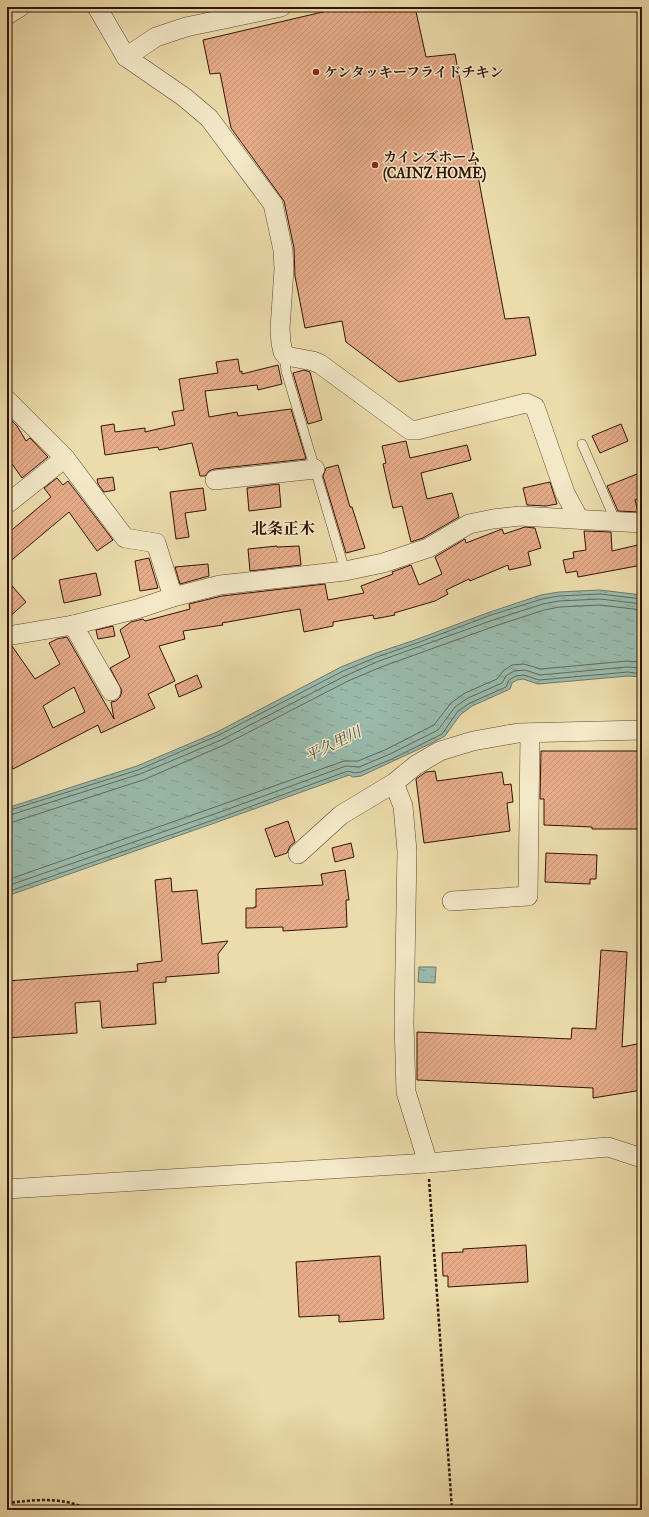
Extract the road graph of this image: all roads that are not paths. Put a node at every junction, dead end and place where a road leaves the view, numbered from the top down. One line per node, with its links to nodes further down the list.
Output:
1 (20, 7): 4 (street)
2 (97, 7): 5 (street)
3 (281, 7): 5 (street)
4 (7, 15)
5 (126, 57): 6 (street)
6 (286, 356): 10 (lane); 13 (street)
7 (7, 400): 9 (street)
8 (582, 444): 14 (lane)
9 (64, 458): 12 (street); 17 (street)
10 (315, 469): 11 (street); 16 (lane)
11 (215, 480)
12 (7, 504)
13 (580, 519): 14 (street); 16 (street)
14 (616, 522): 15 (street)
15 (642, 523)
16 (345, 571): 17 (street)
17 (173, 597): 18 (street)
18 (74, 625): 19 (street); 20 (street)
19 (7, 636)
20 (111, 691)
21 (642, 730): 22 (street)
22 (530, 733): 23 (street); 25 (street)
23 (394, 783): 24 (street); 27 (street)
24 (298, 854)
25 (452, 901)
26 (642, 1158): 27 (street)
27 (428, 1163): 28 (street)
28 (7, 1189)

